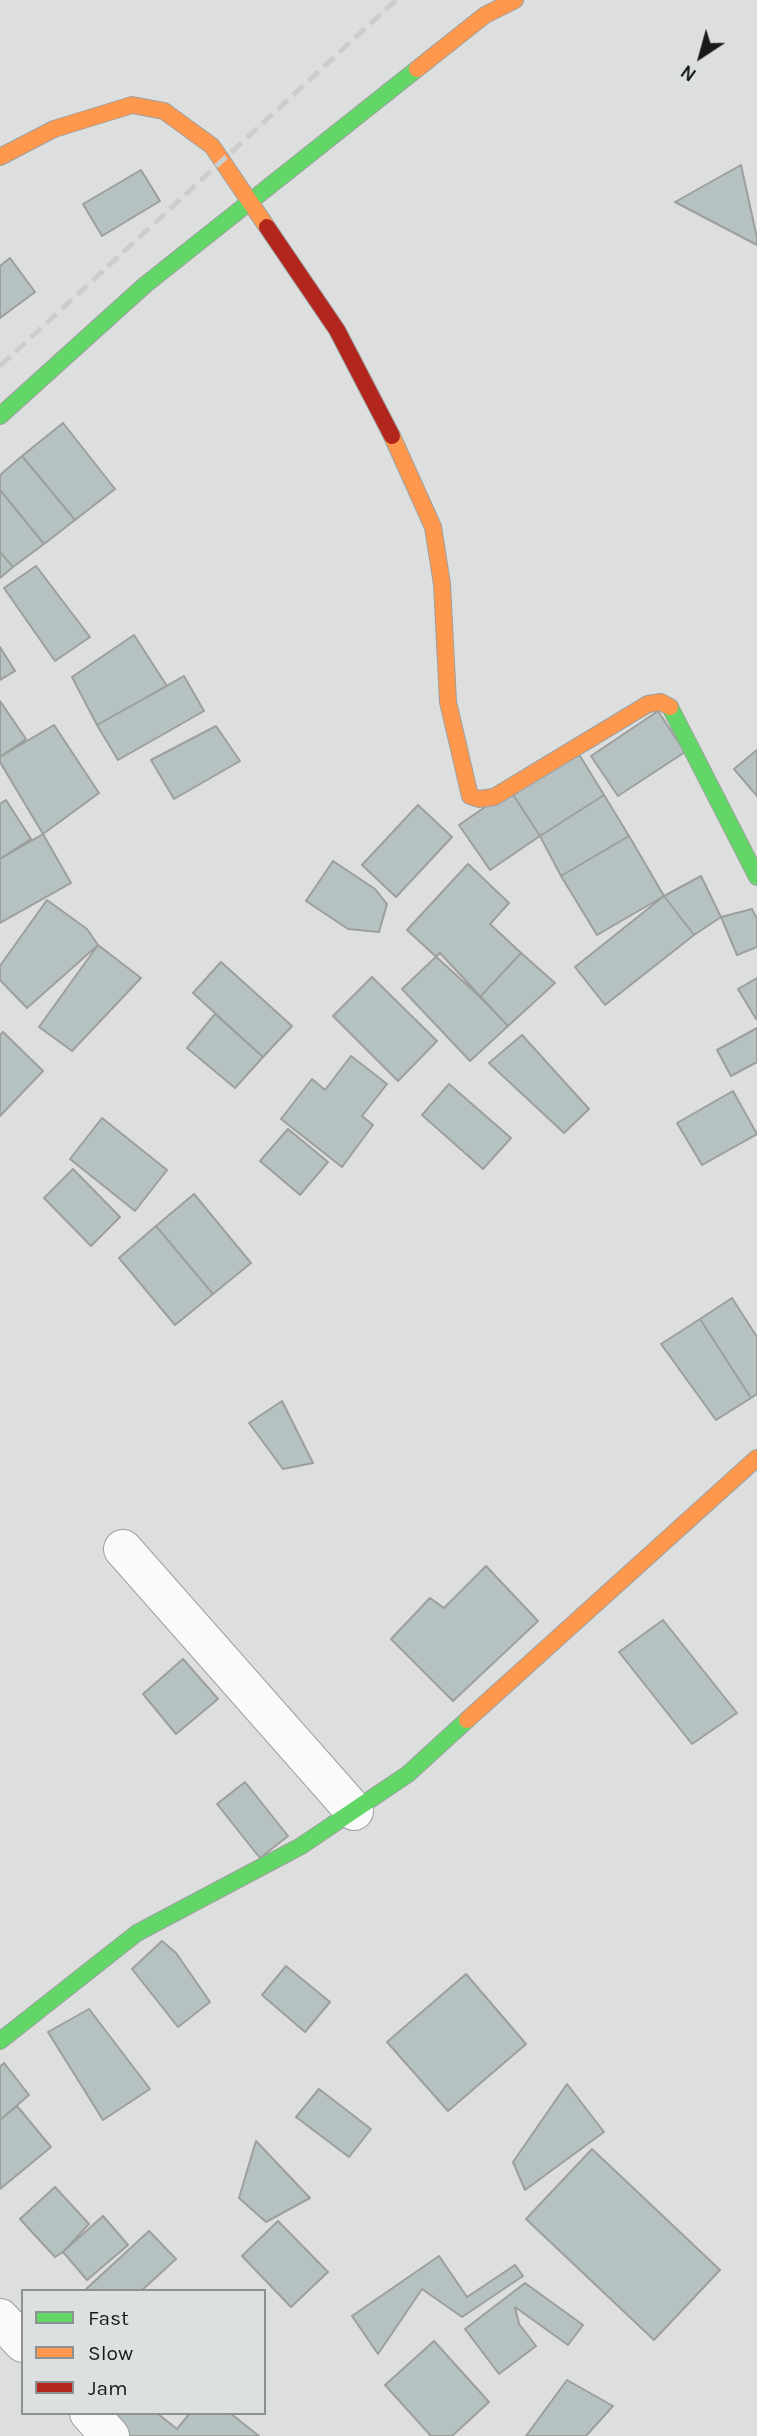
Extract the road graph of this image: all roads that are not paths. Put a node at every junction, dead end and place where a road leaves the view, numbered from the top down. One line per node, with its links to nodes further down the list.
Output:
1 (515, 0): 3 (street)
2 (0, 157): 3 (street)
3 (249, 202): 4 (street); 5 (street)
4 (0, 416)
5 (757, 877)
6 (756, 1460): 8 (street)
7 (123, 1549): 8 (street)
8 (354, 1811): 9 (street)
9 (0, 2041)
10 (0, 2318): 11 (street)
11 (21, 2341)
12 (91, 2415): 13 (street)
13 (110, 2436)

